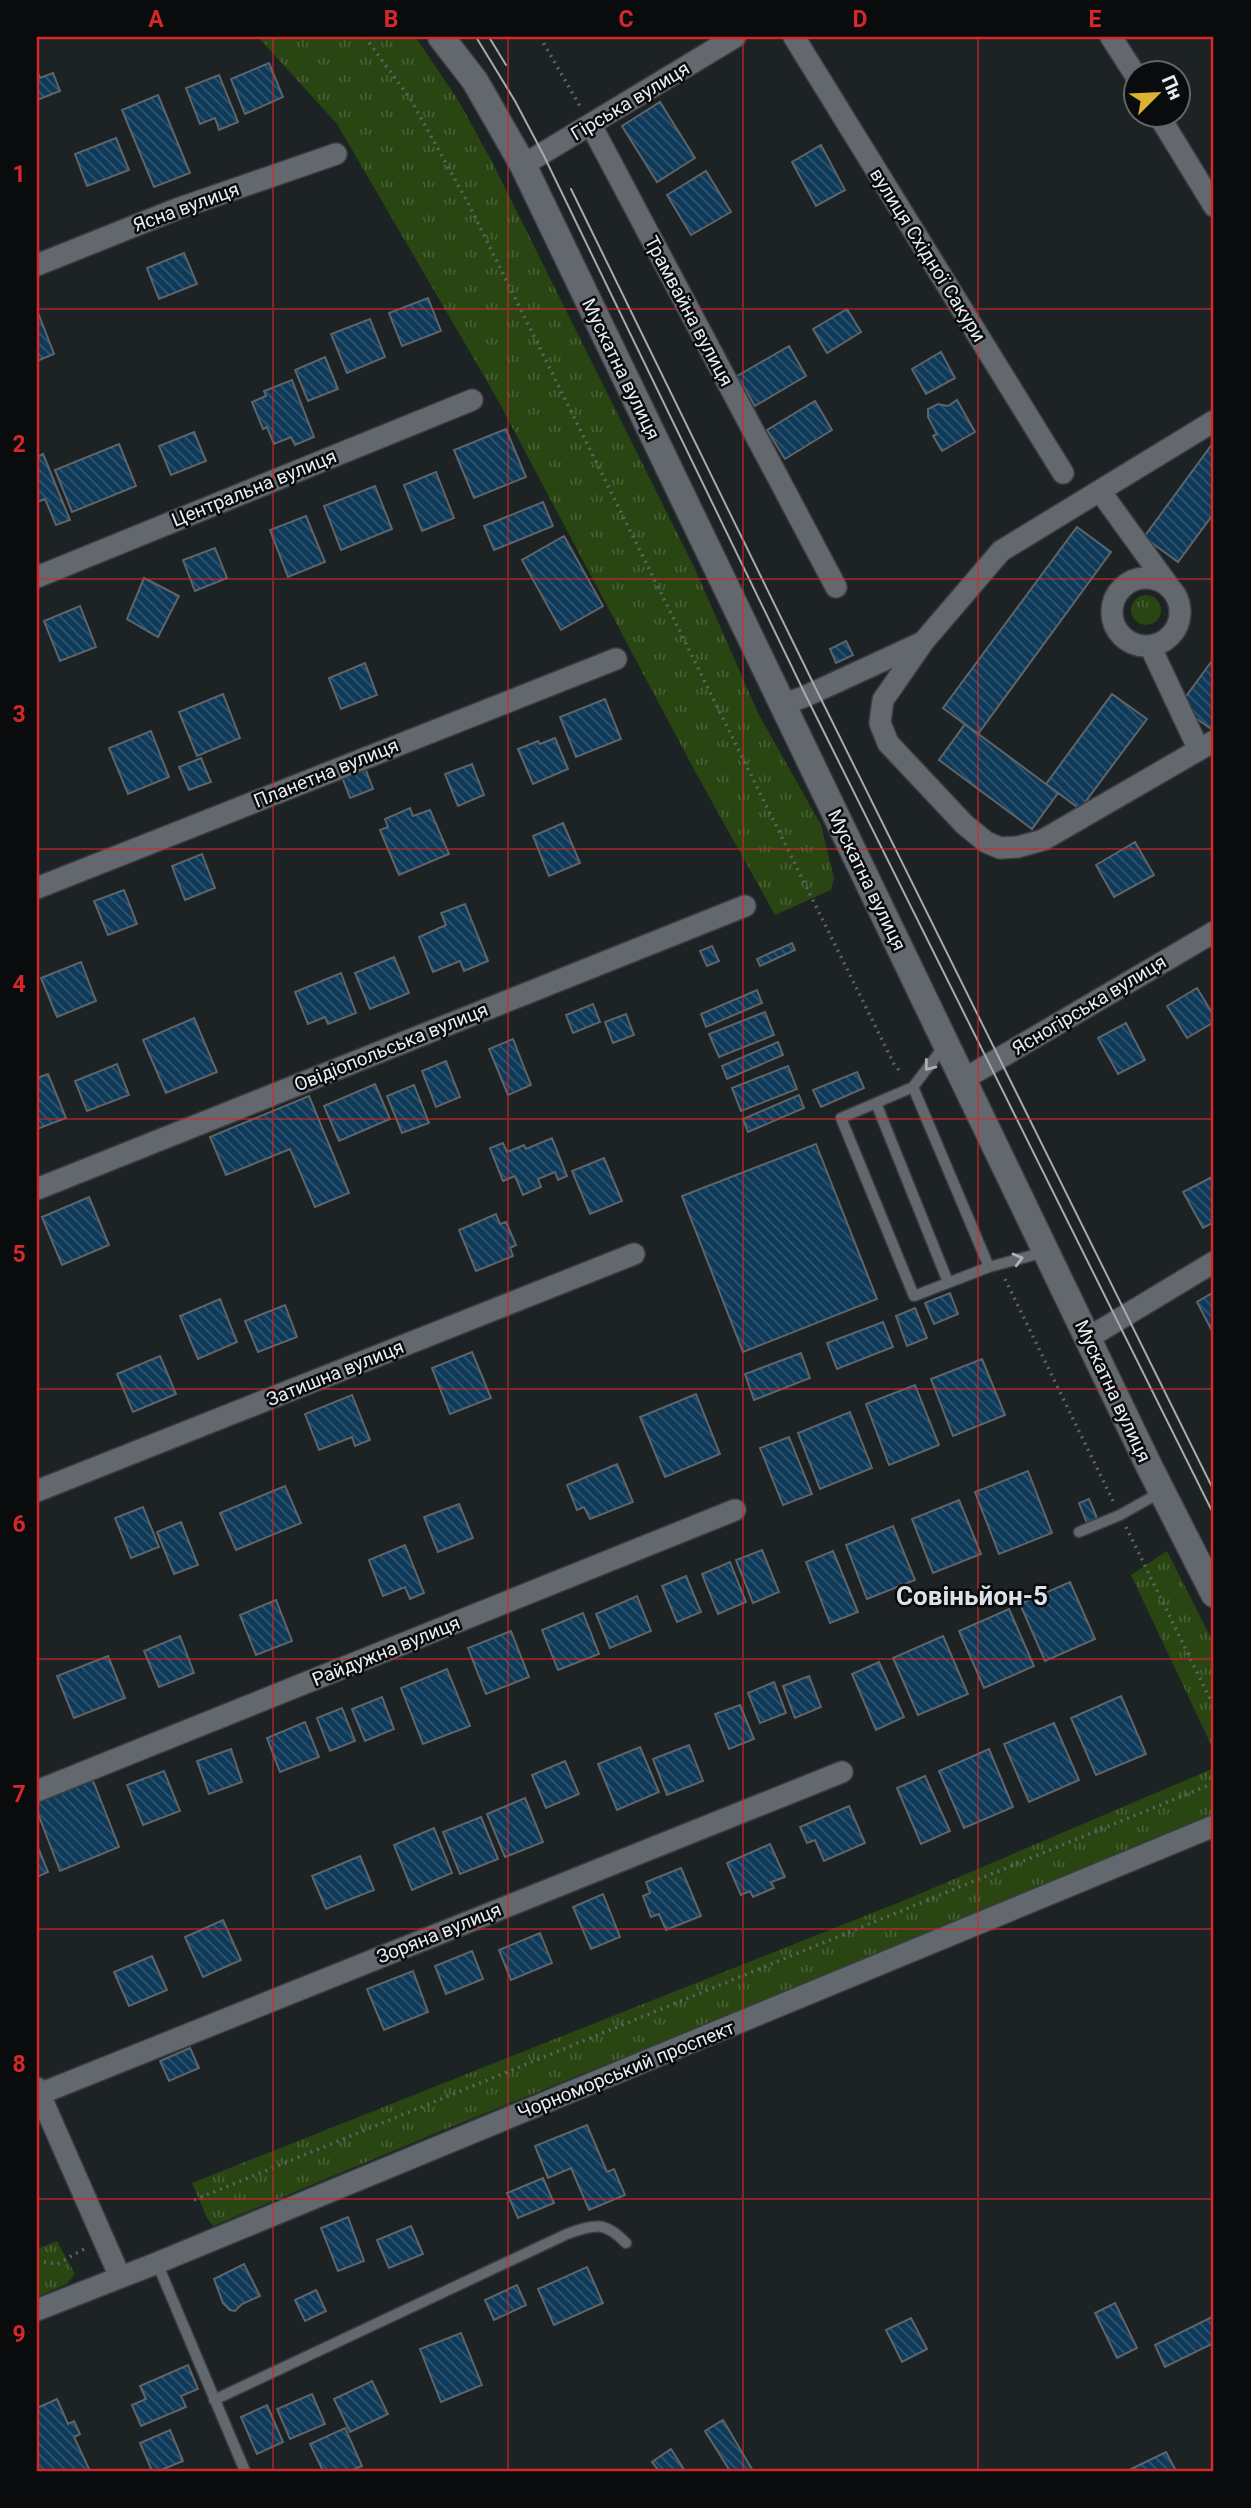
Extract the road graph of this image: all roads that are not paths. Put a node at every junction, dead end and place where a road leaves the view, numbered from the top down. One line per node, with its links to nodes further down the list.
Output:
1 (442, 37): 9 (street, Мускатна вулиця)
2 (736, 37): 6 (street, Гірська вулиця)
3 (794, 37): 14 (street, вулиця Східної Сакури)
4 (1111, 37): 5 (street)
5 (1126, 60)
6 (591, 125): 9 (street, Гірська вулиця); 17 (street, Трамвайна вулиця)
7 (1168, 130): 10 (street)
8 (336, 154): 11 (street, Ясна вулиця)
9 (523, 165): 22 (street, Мускатна вулиця)
10 (1214, 206)
11 (37, 265)
12 (472, 400): 16 (street, Центральна вулиця)
13 (1214, 421): 15 (street)
14 (1063, 473)
15 (1100, 491): 18 (street); 19 (street)
16 (37, 576)
17 (836, 586)
18 (1169, 587): 20 (street); 20 (street)
19 (924, 641): 22 (street); 23 (street)
20 (1150, 646): 23 (street)
21 (616, 659): 24 (street, Планетна вулиця)
22 (782, 705): 27 (street, Мускатна вулиця)
23 (1207, 746)
24 (37, 888)
25 (745, 906): 31 (street, Овідіопольська вулиця)
26 (1214, 932): 28 (street, Ясногірська вулиця)
27 (945, 1045): 28 (street, Мускатна вулиця); 29 (lane, one-way to 29)
28 (964, 1079): 32 (street, Мускатна вулиця)
29 (913, 1087): 30 (lane); 35 (lane)
30 (876, 1103): 36 (lane); 36 (lane)
31 (37, 1189)
32 (1047, 1251): 35 (lane, one-way to 32); 37 (street, Мускатна вулиця)
33 (634, 1254): 38 (street, Затишна вулиця)
34 (1214, 1262): 37 (street)
35 (993, 1266): 36 (lane)
36 (948, 1282)
37 (1088, 1338): 39 (street, Мускатна вулиця)
38 (37, 1491)
39 (1161, 1492): 41 (lane); 42 (street, Мускатна вулиця)
40 (735, 1510): 44 (street, Райдужна вулиця)
41 (1079, 1532)
42 (1213, 1590)
43 (842, 1772): 46 (street, Зоряна вулиця)
44 (37, 1791)
45 (1214, 1826): 48 (street, Чорноморський проспект)
46 (38, 2092): 49 (street)
47 (626, 2244): 51 (lane)
48 (157, 2263): 49 (street, Чорноморський проспект); 51 (lane)
49 (120, 2277): 50 (street, Чорноморський проспект)
50 (37, 2310)
51 (214, 2400): 52 (lane)
52 (245, 2471)

